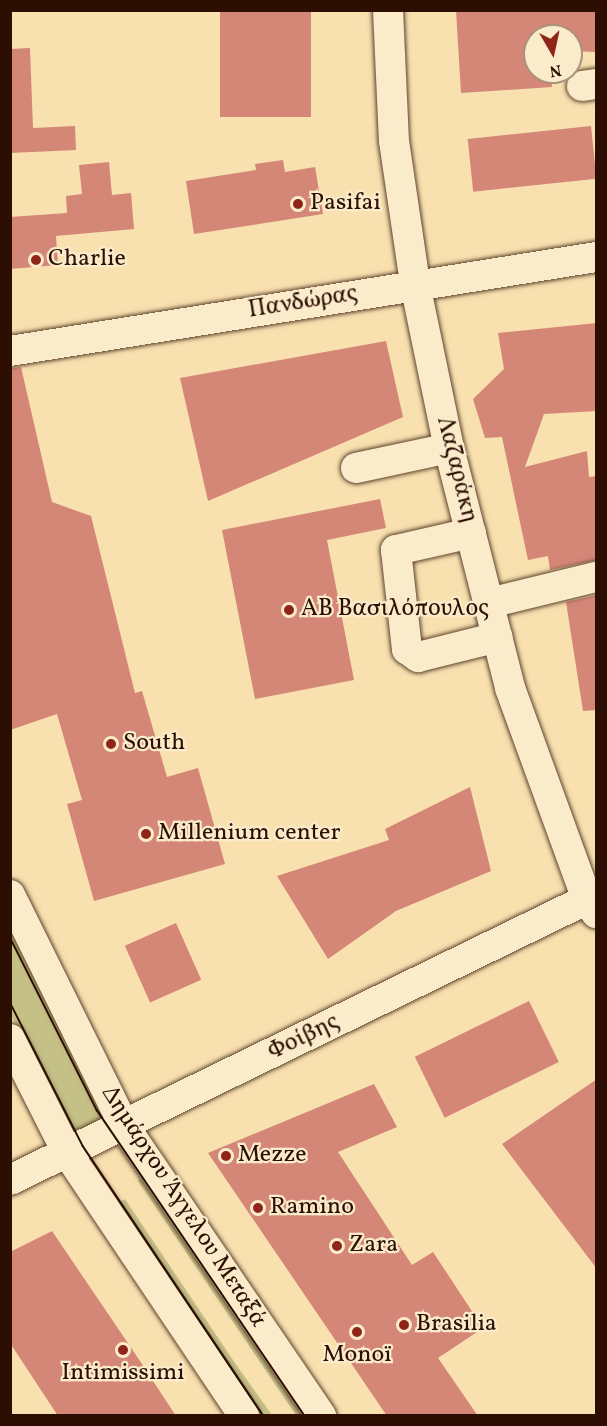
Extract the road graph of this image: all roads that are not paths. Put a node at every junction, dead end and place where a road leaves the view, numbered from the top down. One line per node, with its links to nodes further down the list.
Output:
1 (388, 10): 3 (street, Λαζαράκη)
2 (597, 257): 3 (street, Πανδώρας)
3 (415, 284): 4 (street, Πανδώρας); 5 (street, Λαζαράκη)
4 (10, 351)
5 (449, 448): 6 (street); 7 (street, Λαζαράκη)
6 (356, 468)
7 (471, 533): 9 (street, Λαζαράκη); 10 (street)
8 (597, 577): 9 (street)
9 (489, 603): 10 (street, Λαζαράκη)
10 (498, 638): 12 (street, Λαζαράκη)
11 (10, 895): 14 (street, Δημάρχου Άγγελου Μεταξά)
12 (593, 903): 14 (street, Φοίβης)
13 (10, 1040): 15 (street)
14 (124, 1126): 15 (street, Φοίβης); 18 (street, Δημάρχου Άγγελου Μεταξά)
15 (68, 1154): 16 (street, Φοίβης); 17 (street)
16 (10, 1180)
17 (244, 1416)
18 (321, 1416)

